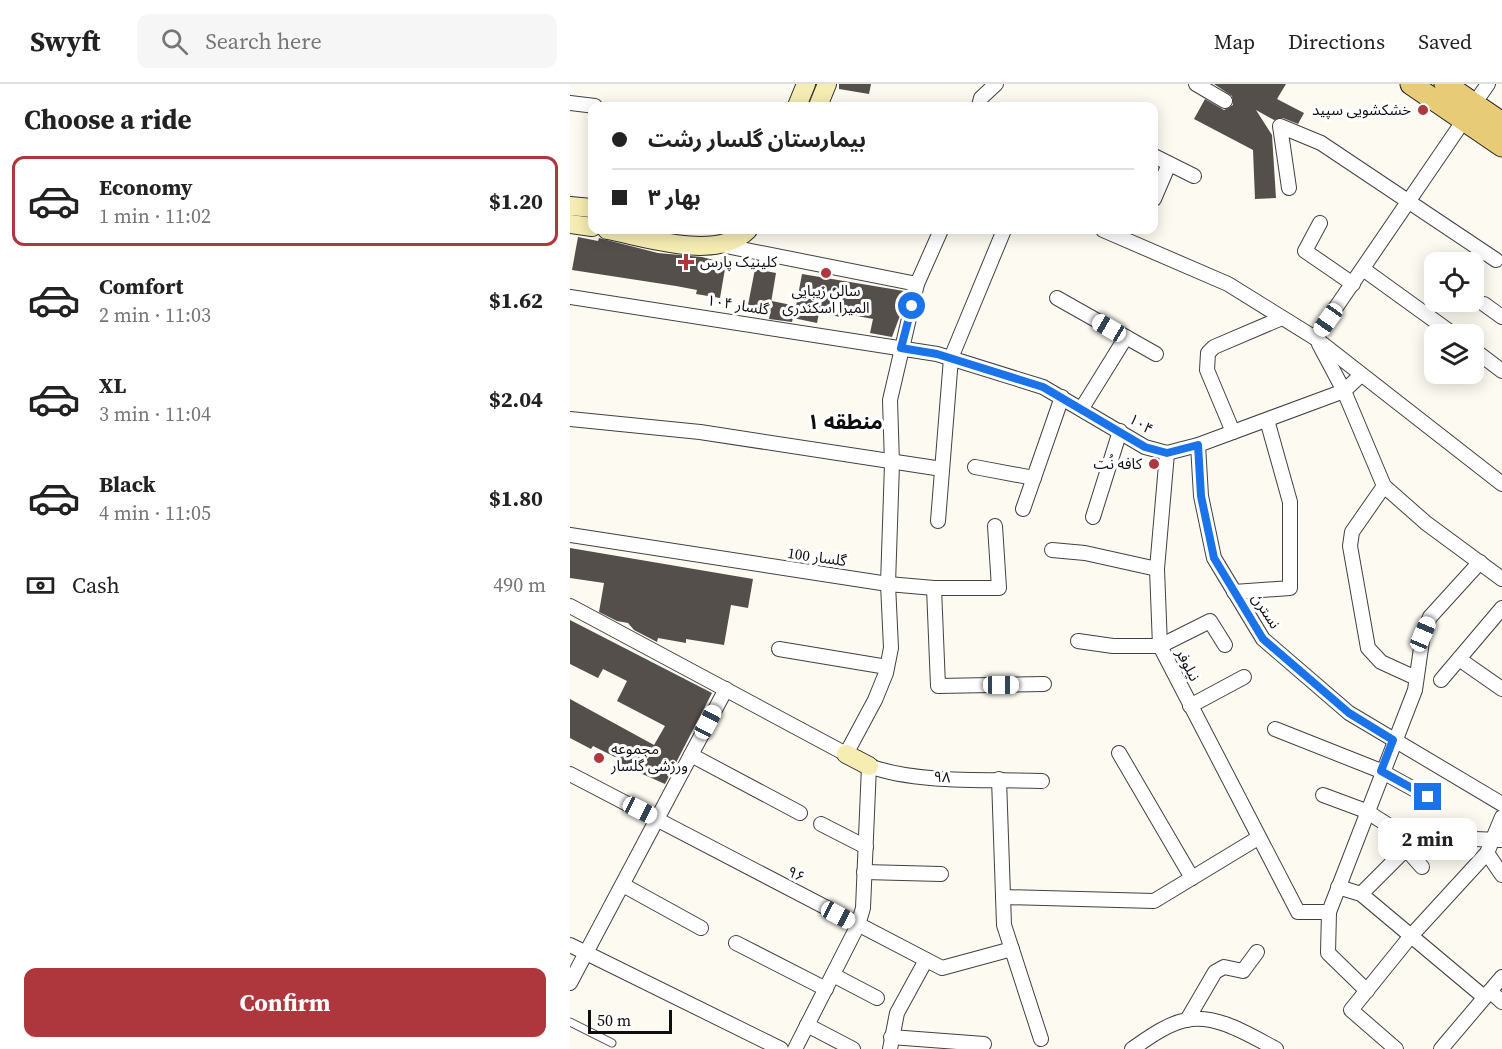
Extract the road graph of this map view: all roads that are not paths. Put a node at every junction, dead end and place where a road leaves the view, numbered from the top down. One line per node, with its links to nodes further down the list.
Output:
1 (806, 84): 9 (main road)
2 (827, 84): 10 (main road)
3 (996, 84): 11 (street)
4 (1196, 84): 8 (street)
5 (1411, 84): 14 (main road)
6 (1444, 84): 14 (main road)
7 (1488, 84): 14 (street)
8 (1226, 101)
9 (799, 102)
10 (820, 102)
11 (980, 102)
12 (570, 103): 13 (street)
13 (588, 105)
14 (1469, 112): 15 (main road); 16 (main road); 22 (street)
15 (1502, 123)
16 (1502, 146)
17 (1158, 158): 18 (street)
18 (1169, 164): 19 (street); 21 (street)
19 (1194, 176)
20 (1288, 188): 22 (street)
21 (1158, 190)
22 (1409, 202): 34 (street); 35 (street)
23 (570, 206): 24 (main road)
24 (588, 208)
25 (1320, 223): 37 (street)
26 (570, 224): 27 (main road)
27 (588, 226)
28 (629, 234): 33 (main road)
29 (742, 234): 33 (main road)
30 (939, 234): 36 (street)
31 (1002, 234): 47 (street)
32 (1138, 235): 40 (street)
33 (721, 245): 36 (street)
34 (1496, 260)
35 (1363, 269): 37 (street); 41 (street)
36 (917, 284): 44 (street)
37 (1353, 284): 43 (street)
38 (570, 297): 44 (street, گلسار ۱۰۴)
39 (1057, 298): 42 (street)
40 (1282, 318): 43 (street); 56 (street)
41 (1439, 324)
42 (1126, 338): 45 (street); 52 (street)
43 (1316, 338): 49 (street); 50 (street)
44 (901, 348): 47 (street, ۱۰۴); 59 (street)
45 (1155, 354)
46 (1484, 357): 48 (street)
47 (951, 358): 51 (street, ۱۰۴); 61 (street)
48 (1502, 370)
49 (1361, 375): 50 (street); 63 (street)
50 (1344, 391): 54 (street); 64 (street)
51 (1062, 398): 52 (street, ۱۰۴); 62 (street)
52 (1082, 408): 55 (street, ۱۰۴)
53 (570, 419): 59 (street)
54 (1268, 420): 56 (street); 76 (street)
55 (1120, 431): 58 (street, ۱۰۴); 66 (street)
56 (1233, 432): 57 (street)
57 (1198, 445): 58 (street); 76 (street, نسترن)
58 (1167, 453): 72 (street, نیلوفر)
59 (892, 464): 61 (street); 74 (street)
60 (975, 467): 62 (street)
61 (942, 469): 67 (street)
62 (1034, 478): 65 (street)
63 (1502, 484)
64 (1384, 486): 71 (street); 86 (street)
65 (1023, 509)
66 (1093, 517)
67 (938, 521)
68 (995, 526): 75 (street, گلسار 100)
69 (570, 536): 74 (street, گلسار 100)
70 (1052, 550): 72 (street)
71 (1480, 562): 73 (street); 86 (street)
72 (1157, 569): 81 (street, نیلوفر)
73 (1502, 579)
74 (888, 584): 75 (street, گلسار 100); 84 (street)
75 (934, 588): 88 (street)
76 (1234, 592): 93 (street, نسترن)
77 (570, 606): 89 (street)
78 (1502, 608): 83 (street)
79 (1078, 641): 81 (street)
80 (1225, 645): 81 (street)
81 (1160, 646): 91 (street, نیلوفر)
82 (779, 649): 84 (street)
83 (1459, 658): 87 (street); 90 (street)
84 (887, 667): 95 (street)
85 (1244, 678): 91 (street)
86 (1416, 678): 93 (street)
87 (1441, 680)
88 (1044, 684)
89 (726, 689): 95 (street); 96 (street)
90 (1502, 689)
91 (1190, 706): 110 (street, نیلوفر)
92 (1275, 729): 98 (street)
93 (1393, 740): 98 (street); 104 (street, نسترن)
94 (1119, 753): 120 (street)
95 (846, 754): 97 (main road, ۹۸)
96 (691, 755): 106 (street); 108 (street)
97 (869, 766): 100 (street, ۹۸); 114 (street)
98 (1381, 771): 103 (street); 105 (street)
99 (570, 774): 108 (street, ۹۶)
100 (999, 779): 101 (street, ۹۸); 124 (street)
101 (1042, 781)
102 (1323, 795): 105 (street)
103 (1428, 797)
104 (1502, 804)
105 (1366, 811): 111 (street); 122 (street)
106 (800, 813)
107 (1502, 817): 113 (street)
108 (657, 819): 121 (street); 126 (street, ۹۶)
109 (821, 824): 114 (street)
110 (1258, 838): 120 (street); 125 (street, نیلوفر)
111 (1408, 838)
112 (1449, 838): 113 (street)
113 (1497, 840): 115 (street)
114 (866, 847): 117 (street)
115 (1487, 853): 119 (street); 128 (street)
116 (1422, 867): 123 (street)
117 (864, 872): 118 (street); 126 (street)
118 (941, 874)
119 (1502, 875)
120 (1192, 878): 124 (street)
121 (623, 885): 127 (street); 133 (street)
122 (1338, 887): 123 (street); 125 (street)
123 (1361, 894): 128 (street)
124 (1003, 897): 131 (street)
125 (1329, 912): 139 (street)
126 (858, 925): 134 (street, ۹۶); 135 (street)
127 (701, 927)
128 (1410, 937): 139 (street); 140 (street)
129 (736, 943): 138 (street)
130 (570, 945): 133 (street)
131 (1012, 949): 134 (street, ۹۶); 146 (street)
132 (1257, 952): 143 (street)
133 (587, 953): 137 (street); 150 (street)
134 (926, 960): 148 (street)
135 (833, 975): 138 (street); 141 (street)
136 (1502, 977): 140 (street)
137 (570, 983)
138 (826, 989): 145 (street)
139 (1367, 991): 155 (street)
140 (1487, 994): 142 (street); 156 (street)
141 (877, 998)
142 (1502, 1002)
143 (1187, 1020): 153 (street); 154 (street)
144 (570, 1022): 147 (lane)
145 (807, 1025): 151 (street); 152 (street)
146 (1041, 1039)
147 (612, 1043)
148 (890, 1043): 149 (street)
149 (984, 1044)
150 (781, 1049)
151 (795, 1049)
152 (853, 1049)
153 (1132, 1049)
154 (1276, 1049)
155 (1396, 1049)
156 (1441, 1049)

